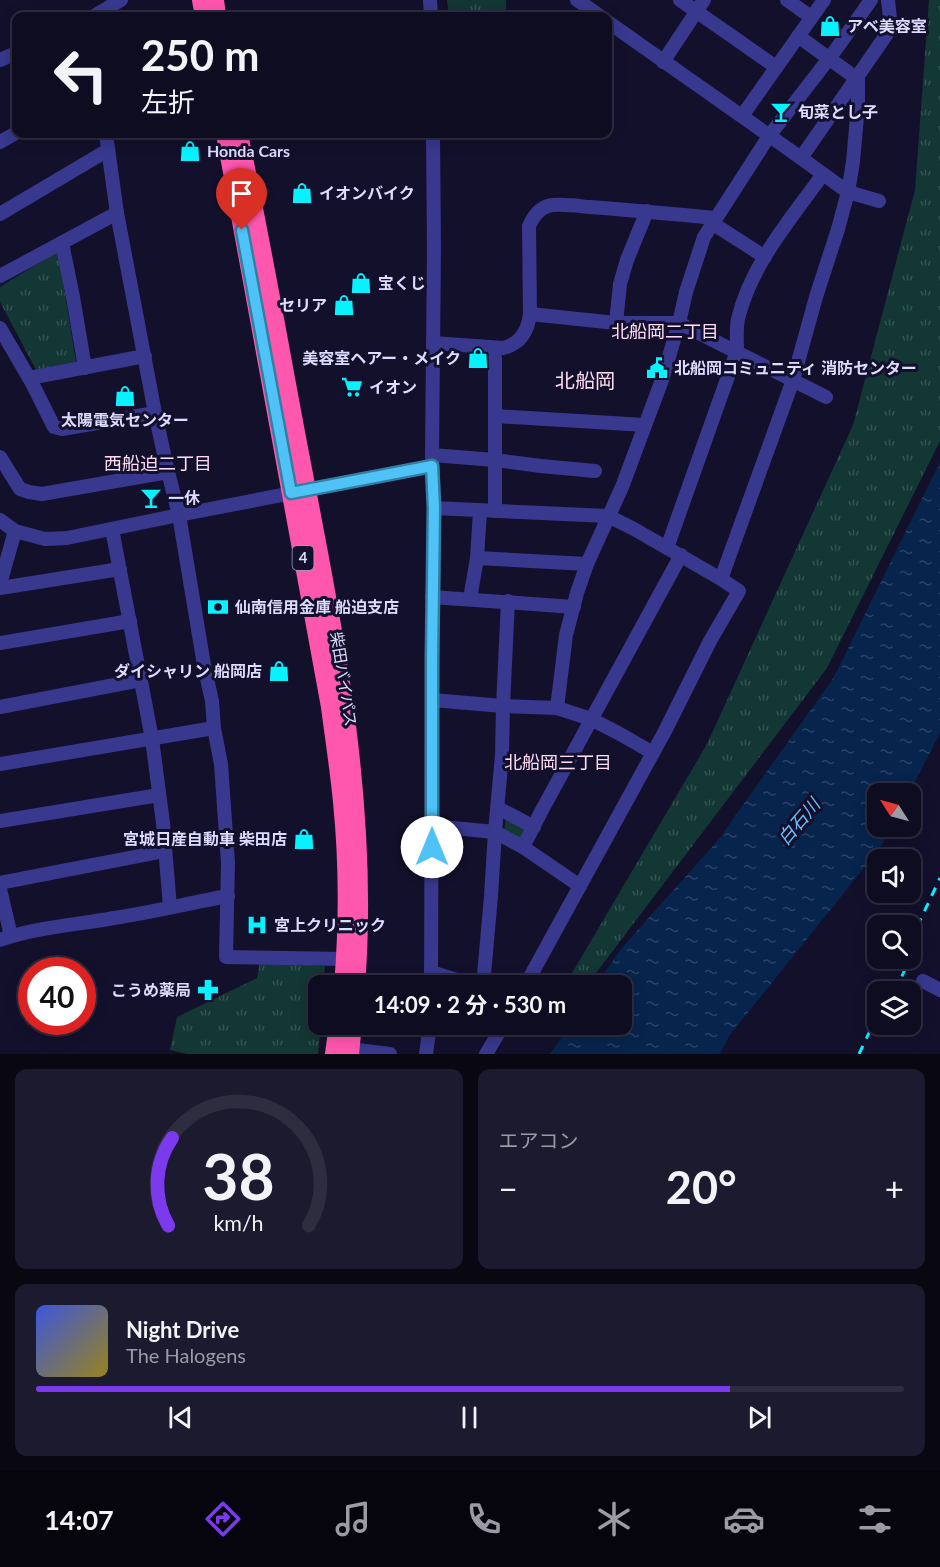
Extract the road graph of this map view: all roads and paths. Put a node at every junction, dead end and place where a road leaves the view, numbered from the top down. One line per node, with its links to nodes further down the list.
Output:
1 (121, 0): 9 (street)
2 (680, 0): 8 (street)
3 (787, 0): 11 (street)
4 (824, 0): 11 (street)
5 (871, 0): 14 (street)
6 (888, 0): 17 (street)
7 (583, 2): 10 (street)
8 (700, 6): 15 (street); 16 (street)
9 (101, 12)
10 (595, 12)
11 (811, 17): 13 (street)
12 (612, 25): 15 (street)
13 (798, 36): 14 (street); 16 (street)
14 (830, 58): 17 (street); 19 (street)
15 (663, 62): 18 (street)
16 (776, 67): 18 (street)
17 (857, 77): 25 (street); 27 (street)
18 (742, 116): 19 (street)
19 (770, 136): 25 (street); 32 (street)
20 (106, 138): 24 (street)
21 (226, 138): 57 (highway, 柴田バイパス / 4)
22 (240, 138): 57 (highway, 柴田バイパス / 4)
23 (433, 138): 41 (street)
24 (108, 150): 30 (street); 31 (street)
25 (801, 158): 26 (street)
26 (823, 174): 27 (street); 34 (street)
27 (848, 192): 28 (street); 47 (street)
28 (879, 201)
29 (647, 211): 32 (street); 36 (street); 38 (street)
30 (117, 213): 33 (street); 43 (street)
31 (0, 214)
32 (713, 220): 34 (street); 39 (street)
33 (62, 243): 35 (street); 45 (street)
34 (765, 257): 42 (street)
35 (0, 276)
36 (530, 314): 38 (street); 41 (street)
37 (0, 315): 46 (street)
38 (616, 323): 39 (street)
39 (679, 323): 42 (street); 51 (street)
40 (0, 328): 46 (street)
41 (433, 343): 53 (street)
42 (737, 351): 47 (street); 66 (street)
43 (145, 356): 45 (street); 49 (street)
44 (495, 358): 50 (street)
45 (85, 368): 46 (street)
46 (30, 374): 49 (street)
47 (793, 380): 48 (street); 71 (street)
48 (826, 397)
49 (155, 413): 56 (street)
50 (495, 416): 51 (street); 54 (street)
51 (645, 425): 62 (street)
52 (0, 457): 56 (street)
53 (432, 460): 54 (street); 57 (street); 58 (street)
54 (495, 460): 55 (street); 60 (street)
55 (594, 471)
56 (168, 472): 61 (street)
57 (299, 491): 61 (street); 103 (highway, 柴田バイパス / 4); 105 (highway, 柴田バイパス / 4)
58 (434, 508): 59 (street); 73 (street)
59 (480, 511): 60 (street); 68 (street)
60 (495, 511): 62 (street)
61 (179, 515): 64 (street); 85 (street)
62 (609, 516): 66 (street); 69 (street)
63 (0, 520): 65 (street)
64 (112, 529): 65 (street); 70 (street)
65 (15, 531): 72 (street)
66 (667, 548): 67 (street)
67 (681, 555): 71 (street); 84 (street)
68 (477, 558): 69 (street); 74 (street)
69 (587, 564): 76 (street)
70 (120, 569): 72 (street); 77 (street)
71 (721, 579): 87 (street)
72 (0, 586)
73 (432, 597): 74 (street); 80 (street)
74 (470, 599): 75 (street)
75 (508, 601): 76 (street); 81 (street)
76 (574, 607): 83 (street)
77 (130, 621): 78 (street); 79 (street)
78 (0, 643)
79 (141, 680): 82 (street); 86 (street)
80 (432, 700): 81 (street); 92 (street)
81 (503, 706): 83 (street); 90 (street)
82 (0, 707)
83 (557, 708): 84 (street)
84 (591, 719): 87 (street); 93 (street)
85 (214, 728): 86 (street); 100 (street)
86 (152, 739): 88 (street); 89 (street)
87 (653, 753): 98 (street)
88 (0, 764)
89 (159, 795): 91 (street); 96 (street)
90 (498, 808): 93 (street); 94 (street)
91 (0, 821)
92 (432, 826): 94 (street); 106 (street)
93 (534, 827): 95 (street)
94 (495, 832): 95 (street); 107 (street)
95 (523, 848): 98 (street)
96 (165, 851): 97 (street); 101 (street)
97 (0, 883)
98 (580, 886): 108 (street)
99 (0, 889): 102 (street)
100 (228, 896): 101 (street); 103 (street)
101 (170, 907): 102 (street)
102 (6, 938)
103 (345, 959): 104 (highway, 柴田バイパス / 4)
104 (344, 975)
105 (357, 975)
106 (431, 975)
107 (484, 975)
108 (531, 975)
109 (923, 981): 110 (street)
110 (940, 990)
111 (341, 1035): 115 (highway)
112 (350, 1035): 115 (highway)
113 (429, 1035): 117 (street)
114 (497, 1035): 118 (street)
115 (345, 1052): 116 (street)
116 (390, 1054)
117 (426, 1054)
118 (486, 1054)

